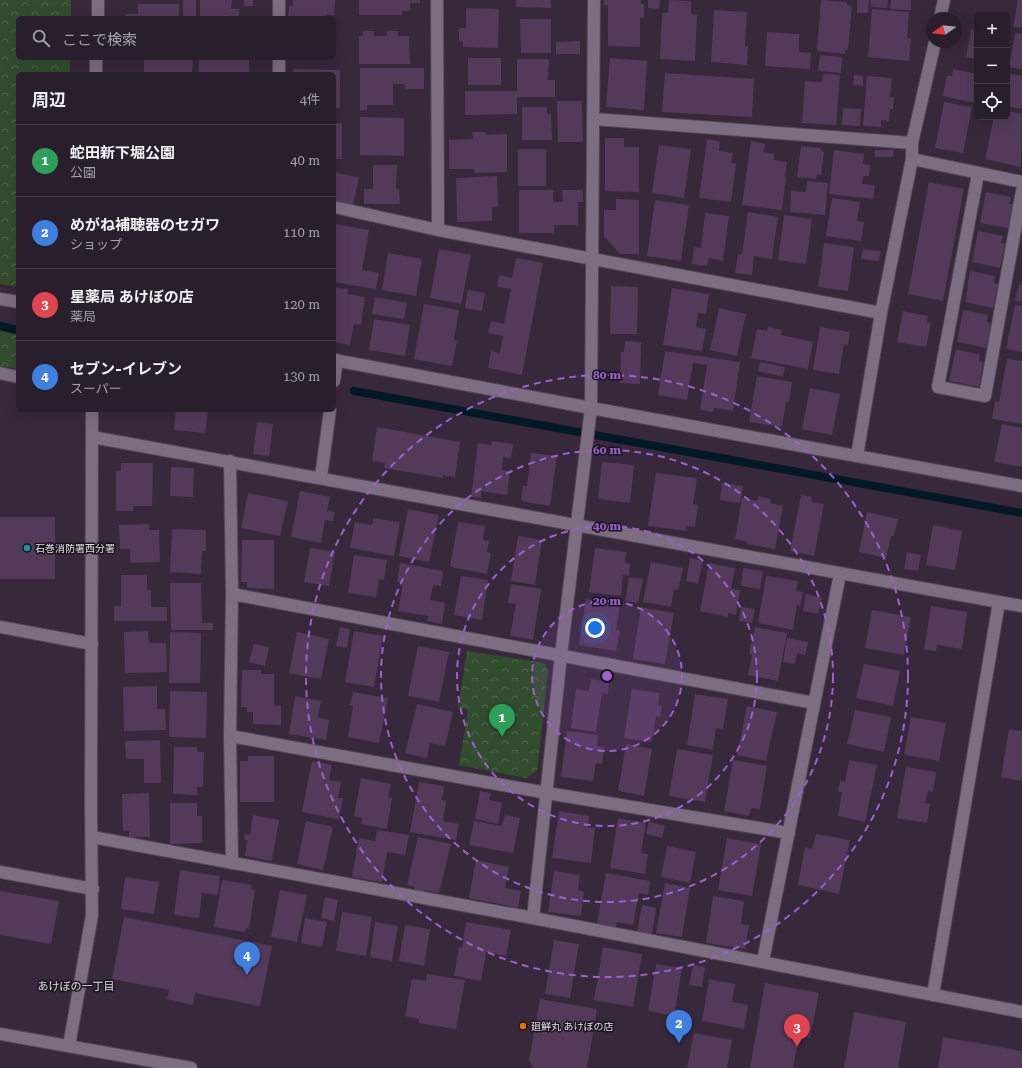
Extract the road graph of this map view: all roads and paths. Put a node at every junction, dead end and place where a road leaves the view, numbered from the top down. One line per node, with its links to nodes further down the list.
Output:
1 (98, 0): 7 (street)
2 (279, 0): 8 (street)
3 (437, 0): 21 (street)
4 (594, 0): 14 (street)
5 (944, 0): 6 (street)
6 (941, 12)
7 (98, 16)
8 (279, 16)
9 (934, 48): 15 (street)
10 (96, 60): 12 (street)
11 (279, 60): 13 (street)
12 (96, 72)
13 (279, 72)
14 (594, 119): 15 (street); 22 (street)
15 (912, 143): 16 (street)
16 (912, 159): 17 (street); 25 (street)
17 (978, 174): 18 (street); 19 (street)
18 (1022, 182)
19 (1022, 190)
20 (336, 207): 21 (street)
21 (438, 230): 22 (street)
22 (593, 259): 25 (street); 29 (street)
23 (0, 299): 24 (street)
24 (16, 302)
25 (881, 313): 33 (street)
26 (336, 360): 29 (street)
27 (0, 373): 28 (street)
28 (16, 377)
29 (591, 408): 33 (street); 37 (street)
30 (92, 412): 32 (street)
31 (330, 412): 35 (street)
32 (92, 436): 34 (street); 43 (street)
33 (857, 456): 36 (street)
34 (230, 461): 35 (street); 39 (street)
35 (321, 477): 37 (street)
36 (1022, 486)
37 (577, 526): 38 (street); 44 (street)
38 (840, 574): 40 (street); 45 (street)
39 (232, 594): 44 (street); 46 (street)
40 (999, 602): 41 (street); 55 (street)
41 (1022, 606)
42 (0, 627): 43 (street)
43 (92, 644): 49 (street)
44 (561, 655): 45 (street); 47 (street)
45 (814, 703): 48 (street)
46 (230, 736): 47 (street); 50 (street)
47 (546, 792): 48 (street); 53 (street)
48 (789, 833): 54 (street)
49 (92, 838): 50 (street); 52 (street)
50 (232, 863): 53 (street)
51 (0, 872): 52 (street)
52 (93, 889): 58 (street)
53 (533, 918): 54 (street)
54 (763, 961): 55 (street)
55 (932, 996): 56 (street)
56 (1022, 1012)
57 (0, 1034): 58 (street)
58 (69, 1046): 59 (street)
59 (191, 1068)

